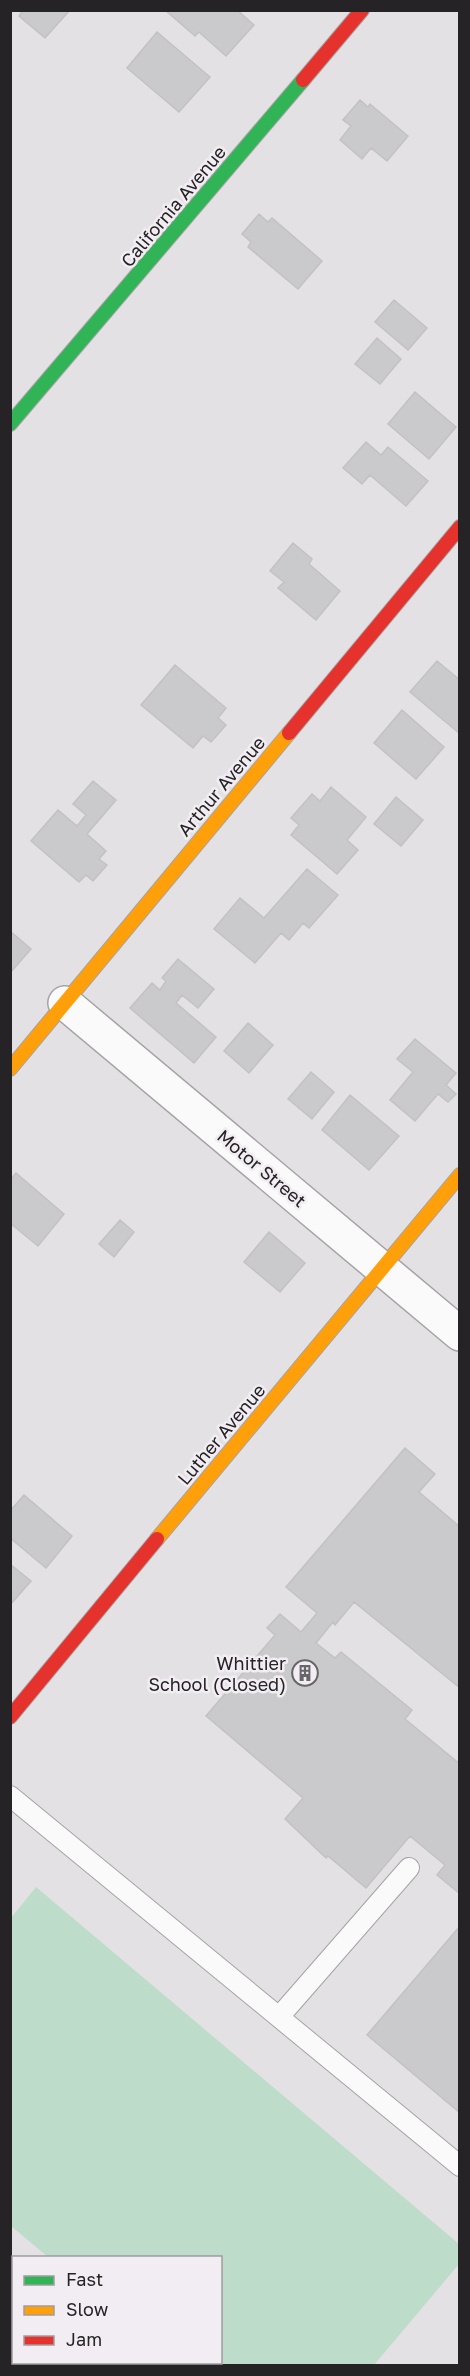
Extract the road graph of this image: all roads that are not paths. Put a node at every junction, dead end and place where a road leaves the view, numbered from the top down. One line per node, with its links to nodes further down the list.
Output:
1 (362, 10): 2 (street, California Avenue)
2 (10, 424)
3 (459, 527): 4 (street, Arthur Avenue)
4 (65, 1003): 5 (street, Arthur Avenue); 7 (street, Motor Street)
5 (10, 1069)
6 (459, 1174): 7 (street, Luther Avenue)
7 (382, 1268): 8 (street, Motor Street); 9 (street, Luther Avenue)
8 (459, 1334)
9 (10, 1717)
10 (10, 1796): 12 (lane)
11 (409, 1868): 12 (lane)
12 (279, 2017): 13 (lane)
13 (459, 2166)

